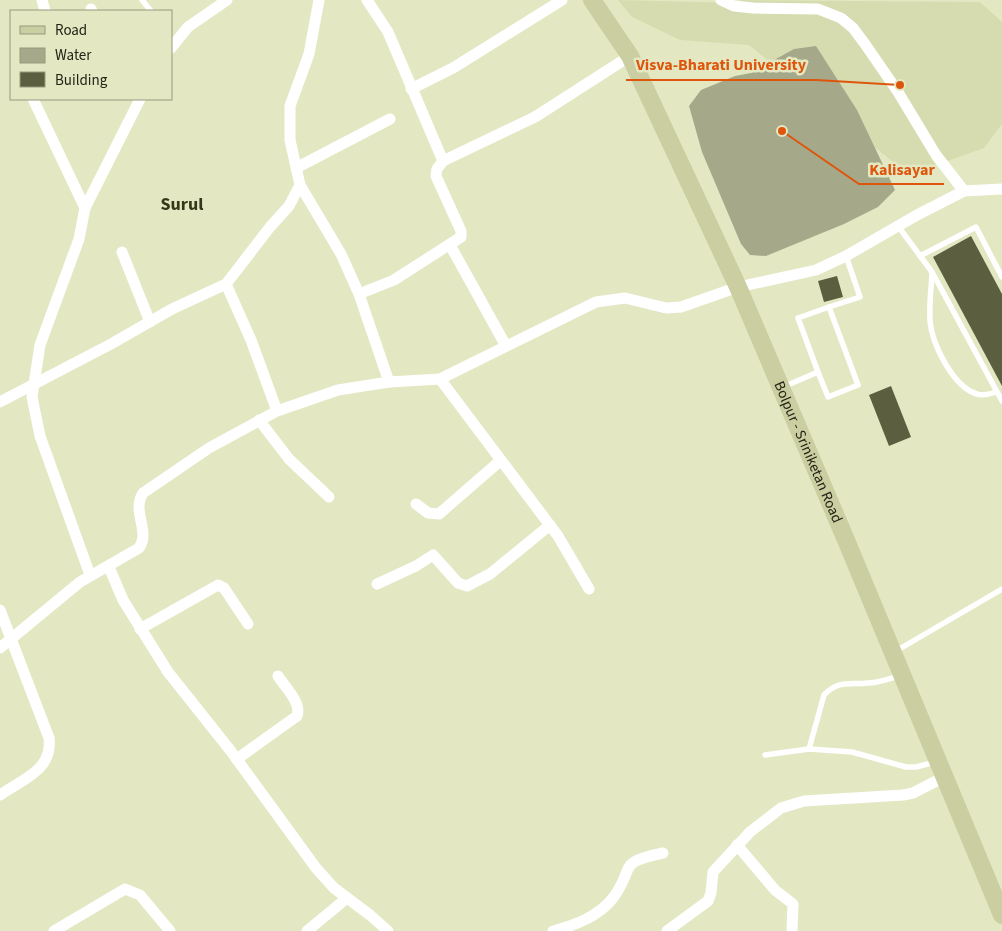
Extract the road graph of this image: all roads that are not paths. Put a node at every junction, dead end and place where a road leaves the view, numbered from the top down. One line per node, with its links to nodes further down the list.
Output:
1 (142, 0): 9 (lane)
2 (227, 0): 10 (street)
3 (319, 0): 17 (street)
4 (367, 0): 12 (street)
5 (562, 0): 12 (street)
6 (592, 0): 11 (main road, Bolpur - Sriniketan Road)
7 (721, 0): 8 (street)
8 (818, 4): 20 (street)
9 (151, 10)
10 (173, 41)
11 (630, 56): 16 (street); 30 (main road, Bolpur - Sriniketan Road)
12 (411, 89): 16 (street)
13 (33, 100): 21 (street)
14 (139, 100): 21 (street)
15 (390, 119): 17 (street)
16 (443, 161): 23 (street)
17 (296, 168): 18 (street)
18 (300, 185): 29 (street); 31 (street)
19 (1002, 189): 20 (street)
20 (964, 192): 22 (street)
21 (85, 208): 38 (street)
22 (898, 226): 25 (street); 26 (lane)
23 (450, 245): 31 (street); 34 (street)
24 (122, 252): 33 (street)
25 (846, 256): 30 (street); 32 (lane)
26 (920, 256): 27 (lane); 28 (lane)
27 (932, 272): 40 (lane); 40 (lane)
28 (1002, 277)
29 (226, 284): 33 (street); 43 (street)
30 (738, 287): 34 (street); 39 (main road, Bolpur - Sriniketan Road)
31 (359, 294): 37 (street)
32 (829, 307): 35 (lane); 35 (lane)
33 (150, 322): 38 (street)
34 (506, 346): 36 (street)
35 (818, 372): 39 (lane)
36 (440, 379): 37 (street); 45 (street)
37 (389, 382): 43 (street)
38 (33, 386): 42 (street); 50 (street)
39 (781, 388): 59 (main road, Bolpur - Sriniketan Road)
40 (996, 392): 41 (lane)
41 (1002, 401)
42 (0, 402)
43 (277, 410): 44 (street)
44 (259, 420): 46 (street); 49 (street)
45 (500, 461): 47 (street); 48 (street)
46 (329, 497)
47 (416, 504)
48 (550, 525): 51 (street); 52 (street)
49 (109, 567): 50 (street); 56 (street)
50 (90, 575): 57 (street)
51 (376, 584)
52 (588, 589)
53 (1002, 589): 59 (lane)
54 (0, 610): 57 (street)
55 (248, 624): 56 (street)
56 (140, 629): 64 (street)
57 (10, 641): 58 (street); 67 (street)
58 (0, 648)
59 (893, 653): 60 (main road, Bolpur - Sriniketan Road)
60 (902, 675): 62 (lane); 65 (main road, Bolpur - Sriniketan Road)
61 (278, 676): 64 (street)
62 (810, 749): 63 (lane); 65 (lane)
63 (765, 755)
64 (237, 759): 70 (street)
65 (937, 761): 66 (main road, Bolpur - Sriniketan Road)
66 (944, 777): 68 (street); 71 (main road, Bolpur - Sriniketan Road)
67 (0, 794)
68 (737, 846): 77 (street); 78 (street)
69 (663, 853): 76 (street)
70 (347, 898): 74 (street); 75 (street)
71 (1002, 915)
72 (54, 931): 73 (street)
73 (170, 931)
74 (307, 931)
75 (388, 931)
76 (553, 931)
77 (667, 931)
78 (792, 931)

